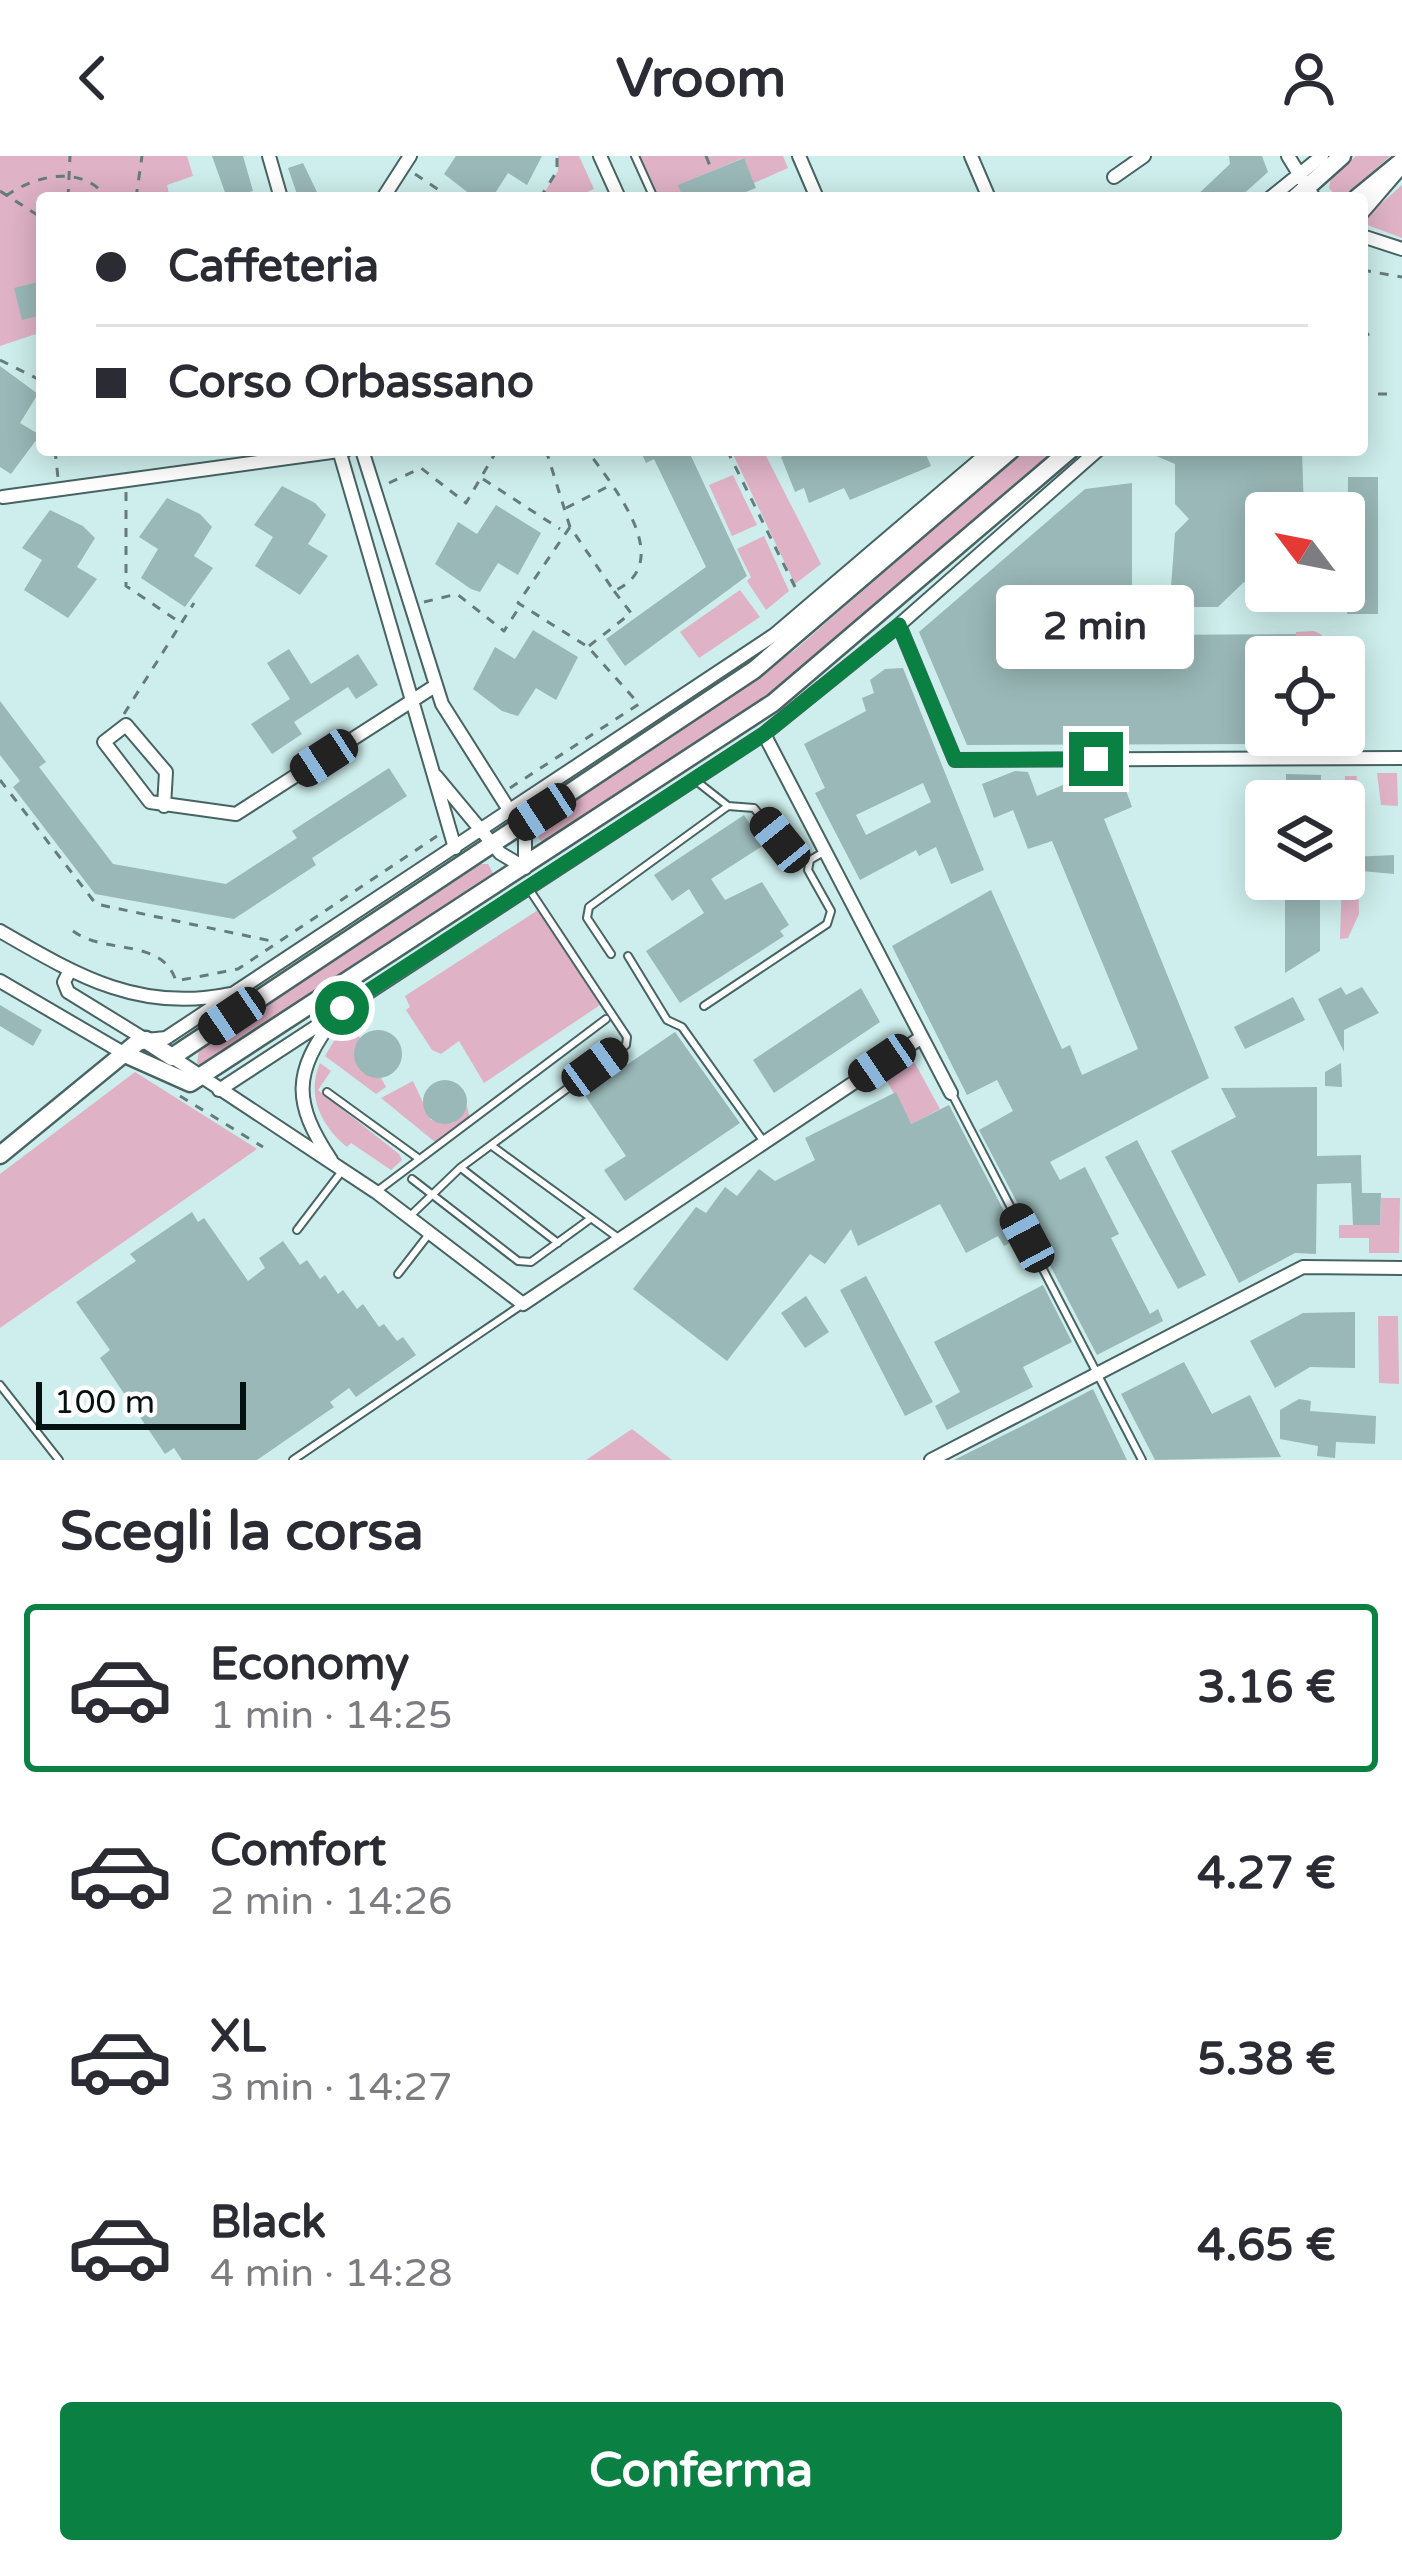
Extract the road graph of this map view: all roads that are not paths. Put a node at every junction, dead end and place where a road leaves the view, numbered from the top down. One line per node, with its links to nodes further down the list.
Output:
1 (269, 156): 14 (street)
2 (600, 156): 16 (street)
3 (635, 156): 17 (lane)
4 (799, 156): 18 (street)
5 (971, 156): 19 (street)
6 (1144, 156): 12 (street)
7 (1288, 156): 13 (street)
8 (1322, 156): 13 (street)
9 (1342, 156): 13 (street)
10 (407, 161): 15 (street)
11 (1402, 164): 20 (street); 21 (street)
12 (1114, 177)
13 (1303, 190)
14 (279, 192)
15 (386, 192)
16 (616, 192)
17 (651, 192)
18 (814, 192)
19 (986, 192)
20 (1365, 192)
21 (1368, 206)
22 (1368, 238): 23 (street)
23 (1402, 249)
24 (308, 456): 31 (street)
25 (343, 456): 36 (street)
26 (364, 456): 34 (street)
27 (984, 456): 39 (street)
28 (1004, 456): 38 (street)
29 (1063, 456): 33 (street)
30 (1091, 456): 32 (street)
31 (3, 497)
32 (899, 625): 35 (street); 40 (street)
33 (844, 648): 35 (street); 43 (street)
34 (435, 686): 36 (street); 46 (street)
35 (819, 690): 37 (street)
36 (412, 700): 41 (street); 44 (street)
37 (764, 734): 42 (street); 50 (street)
38 (627, 756): 39 (street); 46 (street)
39 (594, 758): 46 (street)
40 (1402, 758)
41 (436, 776): 47 (street); 49 (street)
42 (695, 780): 43 (street); 45 (lane); 52 (street)
43 (658, 781): 51 (street)
44 (164, 806): 44 (street)
45 (728, 806): 48 (lane); 54 (lane)
46 (516, 819): 47 (street); 51 (street)
47 (487, 838): 49 (street); 51 (street); 65 (street)
48 (780, 840)
49 (455, 848): 58 (street)
50 (826, 852): 59 (lane); 62 (street)
51 (525, 868): 66 (street)
52 (529, 890): 60 (street); 71 (lane)
53 (0, 931): 56 (street)
54 (611, 954)
55 (628, 956): 70 (lane)
56 (69, 971): 58 (street); 63 (street)
57 (0, 982): 64 (street)
58 (243, 991): 63 (street)
59 (704, 1006)
60 (342, 1008): 67 (street); 75 (street)
61 (607, 1019): 73 (lane)
62 (922, 1037): 69 (street); 70 (street)
63 (146, 1040): 64 (street); 65 (street)
64 (125, 1054): 66 (street); 72 (street)
65 (172, 1057): 66 (street)
66 (202, 1079): 67 (street)
67 (219, 1090): 75 (street)
68 (327, 1092): 73 (lane)
69 (951, 1093): 88 (lane)
70 (764, 1142): 83 (street)
71 (491, 1145): 74 (lane); 80 (lane)
72 (0, 1155)
73 (418, 1158): 77 (lane)
74 (460, 1168): 78 (lane); 84 (lane)
75 (339, 1169): 77 (street); 81 (lane)
76 (412, 1179): 78 (lane)
77 (376, 1192): 79 (street)
78 (431, 1194): 79 (lane); 84 (lane)
79 (409, 1216): 82 (street)
80 (590, 1219): 83 (lane); 84 (lane)
81 (297, 1231)
82 (430, 1232): 86 (lane); 87 (street)
83 (620, 1239): 87 (street)
84 (558, 1243)
85 (1402, 1268): 88 (street)
86 (398, 1274)
87 (523, 1304): 91 (lane)
88 (1096, 1370): 92 (street); 93 (lane)
89 (0, 1385): 90 (lane)
90 (59, 1460)
91 (293, 1460)
92 (931, 1460)
93 (1142, 1460)

